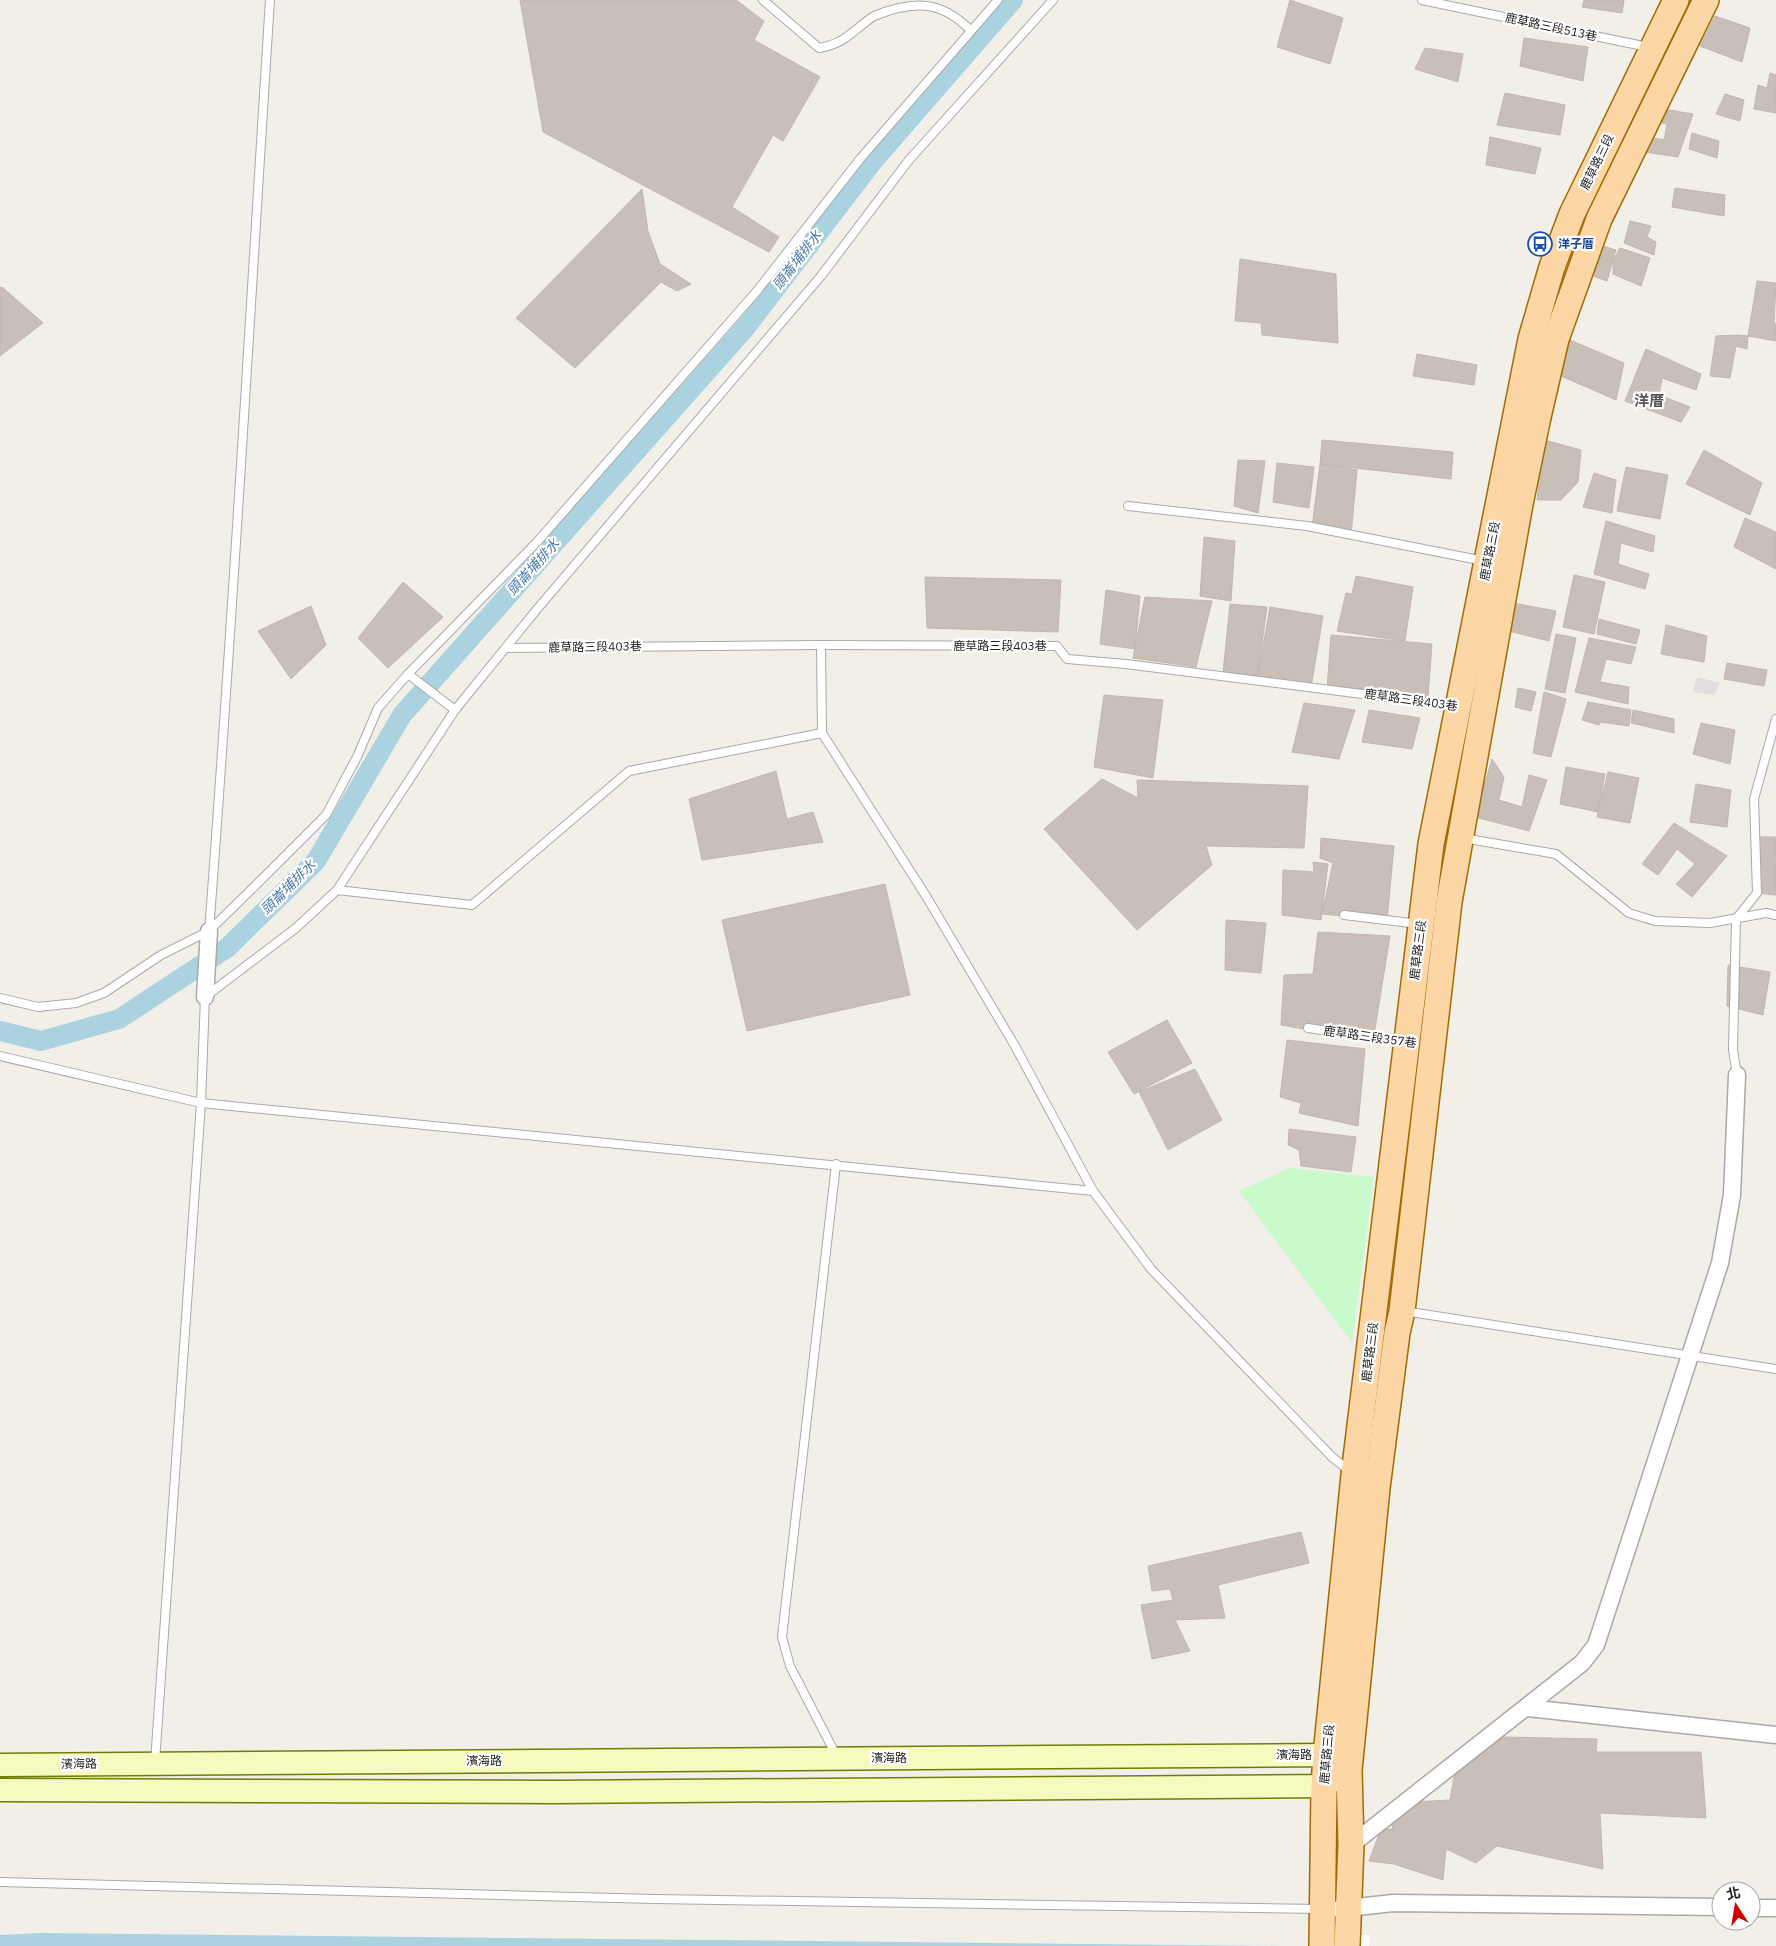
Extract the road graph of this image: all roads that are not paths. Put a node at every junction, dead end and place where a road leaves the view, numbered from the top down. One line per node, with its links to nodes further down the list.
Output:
1 (270, 0): 29 (lane)
2 (764, 0): 8 (lane)
3 (998, 0): 8 (lane)
4 (1053, 0): 17 (lane)
5 (1422, 0): 9 (lane, 鹿草路三段513巷)
6 (1676, 0): 9 (main road, 鹿草路三段)
7 (1706, 0): 9 (main road, 鹿草路三段)
8 (971, 31): 18 (lane)
9 (1664, 55): 10 (main road, 鹿草路三段); 11 (main road, 鹿草路三段)
10 (1572, 214): 11 (main road); 12 (main road, 鹿草路三段)
11 (1599, 219): 13 (main road, 鹿草路三段)
12 (1552, 267): 13 (main road); 15 (main road, 鹿草路三段)
13 (1578, 274): 19 (main road, 鹿草路三段)
14 (1128, 506): 15 (lane)
15 (1488, 562): 19 (main road, 鹿草路三段)
16 (822, 645): 17 (lane, 鹿草路三段403巷); 19 (lane, 鹿草路三段403巷); 22 (lane)
17 (508, 648): 20 (lane)
18 (408, 674): 20 (lane); 29 (lane)
19 (1471, 708): 23 (main road, 鹿草路三段); 28 (main road, 鹿草路三段)
20 (455, 710): 24 (lane)
21 (1776, 719): 27 (lane)
22 (822, 733): 24 (lane); 38 (lane)
23 (1459, 837): 27 (lane); 28 (main road, 鹿草路三段)
24 (337, 890): 30 (lane)
25 (1344, 915): 28 (lane)
26 (1776, 915): 27 (lane)
27 (1736, 919): 35 (lane)
28 (1434, 927): 33 (main road, 鹿草路三段)
29 (209, 930): 30 (street); 31 (lane)
30 (205, 997): 36 (lane)
31 (0, 998)
32 (1308, 1028): 33 (lane, 鹿草路三段357巷)
33 (1420, 1044): 39 (main road, 鹿草路三段); 42 (main road, 鹿草路三段)
34 (0, 1056): 36 (lane)
35 (1737, 1076): 40 (street)
36 (201, 1103): 37 (lane); 47 (lane)
37 (836, 1164): 38 (lane); 46 (lane)
38 (1093, 1191): 42 (lane)
39 (1402, 1311): 40 (lane); 49 (main road, 鹿草路三段)
40 (1690, 1355): 41 (lane); 43 (street)
41 (1776, 1369)
42 (1354, 1475): 45 (main road, 鹿草路三段)
43 (1528, 1708): 44 (street); 52 (street)
44 (1776, 1734)
45 (1326, 1755): 46 (street, 濱海路); 49 (street, 濱海路); 50 (main road, 鹿草路三段)
46 (838, 1759): 47 (street, 濱海路)
47 (155, 1764): 48 (street, 濱海路)
48 (0, 1765)
49 (1349, 1770): 50 (street); 52 (main road, 鹿草路三段)
50 (1324, 1786): 51 (street); 57 (main road, 鹿草路三段)
51 (0, 1790)
52 (1351, 1845): 58 (main road, 鹿草路三段)
53 (0, 1882): 57 (lane)
54 (1711, 1907): 58 (street)
55 (1761, 1908): 56 (street)
56 (1776, 1908)
57 (1324, 1910): 58 (street); 59 (main road, 鹿草路三段)
58 (1347, 1929)
59 (1322, 1940)

